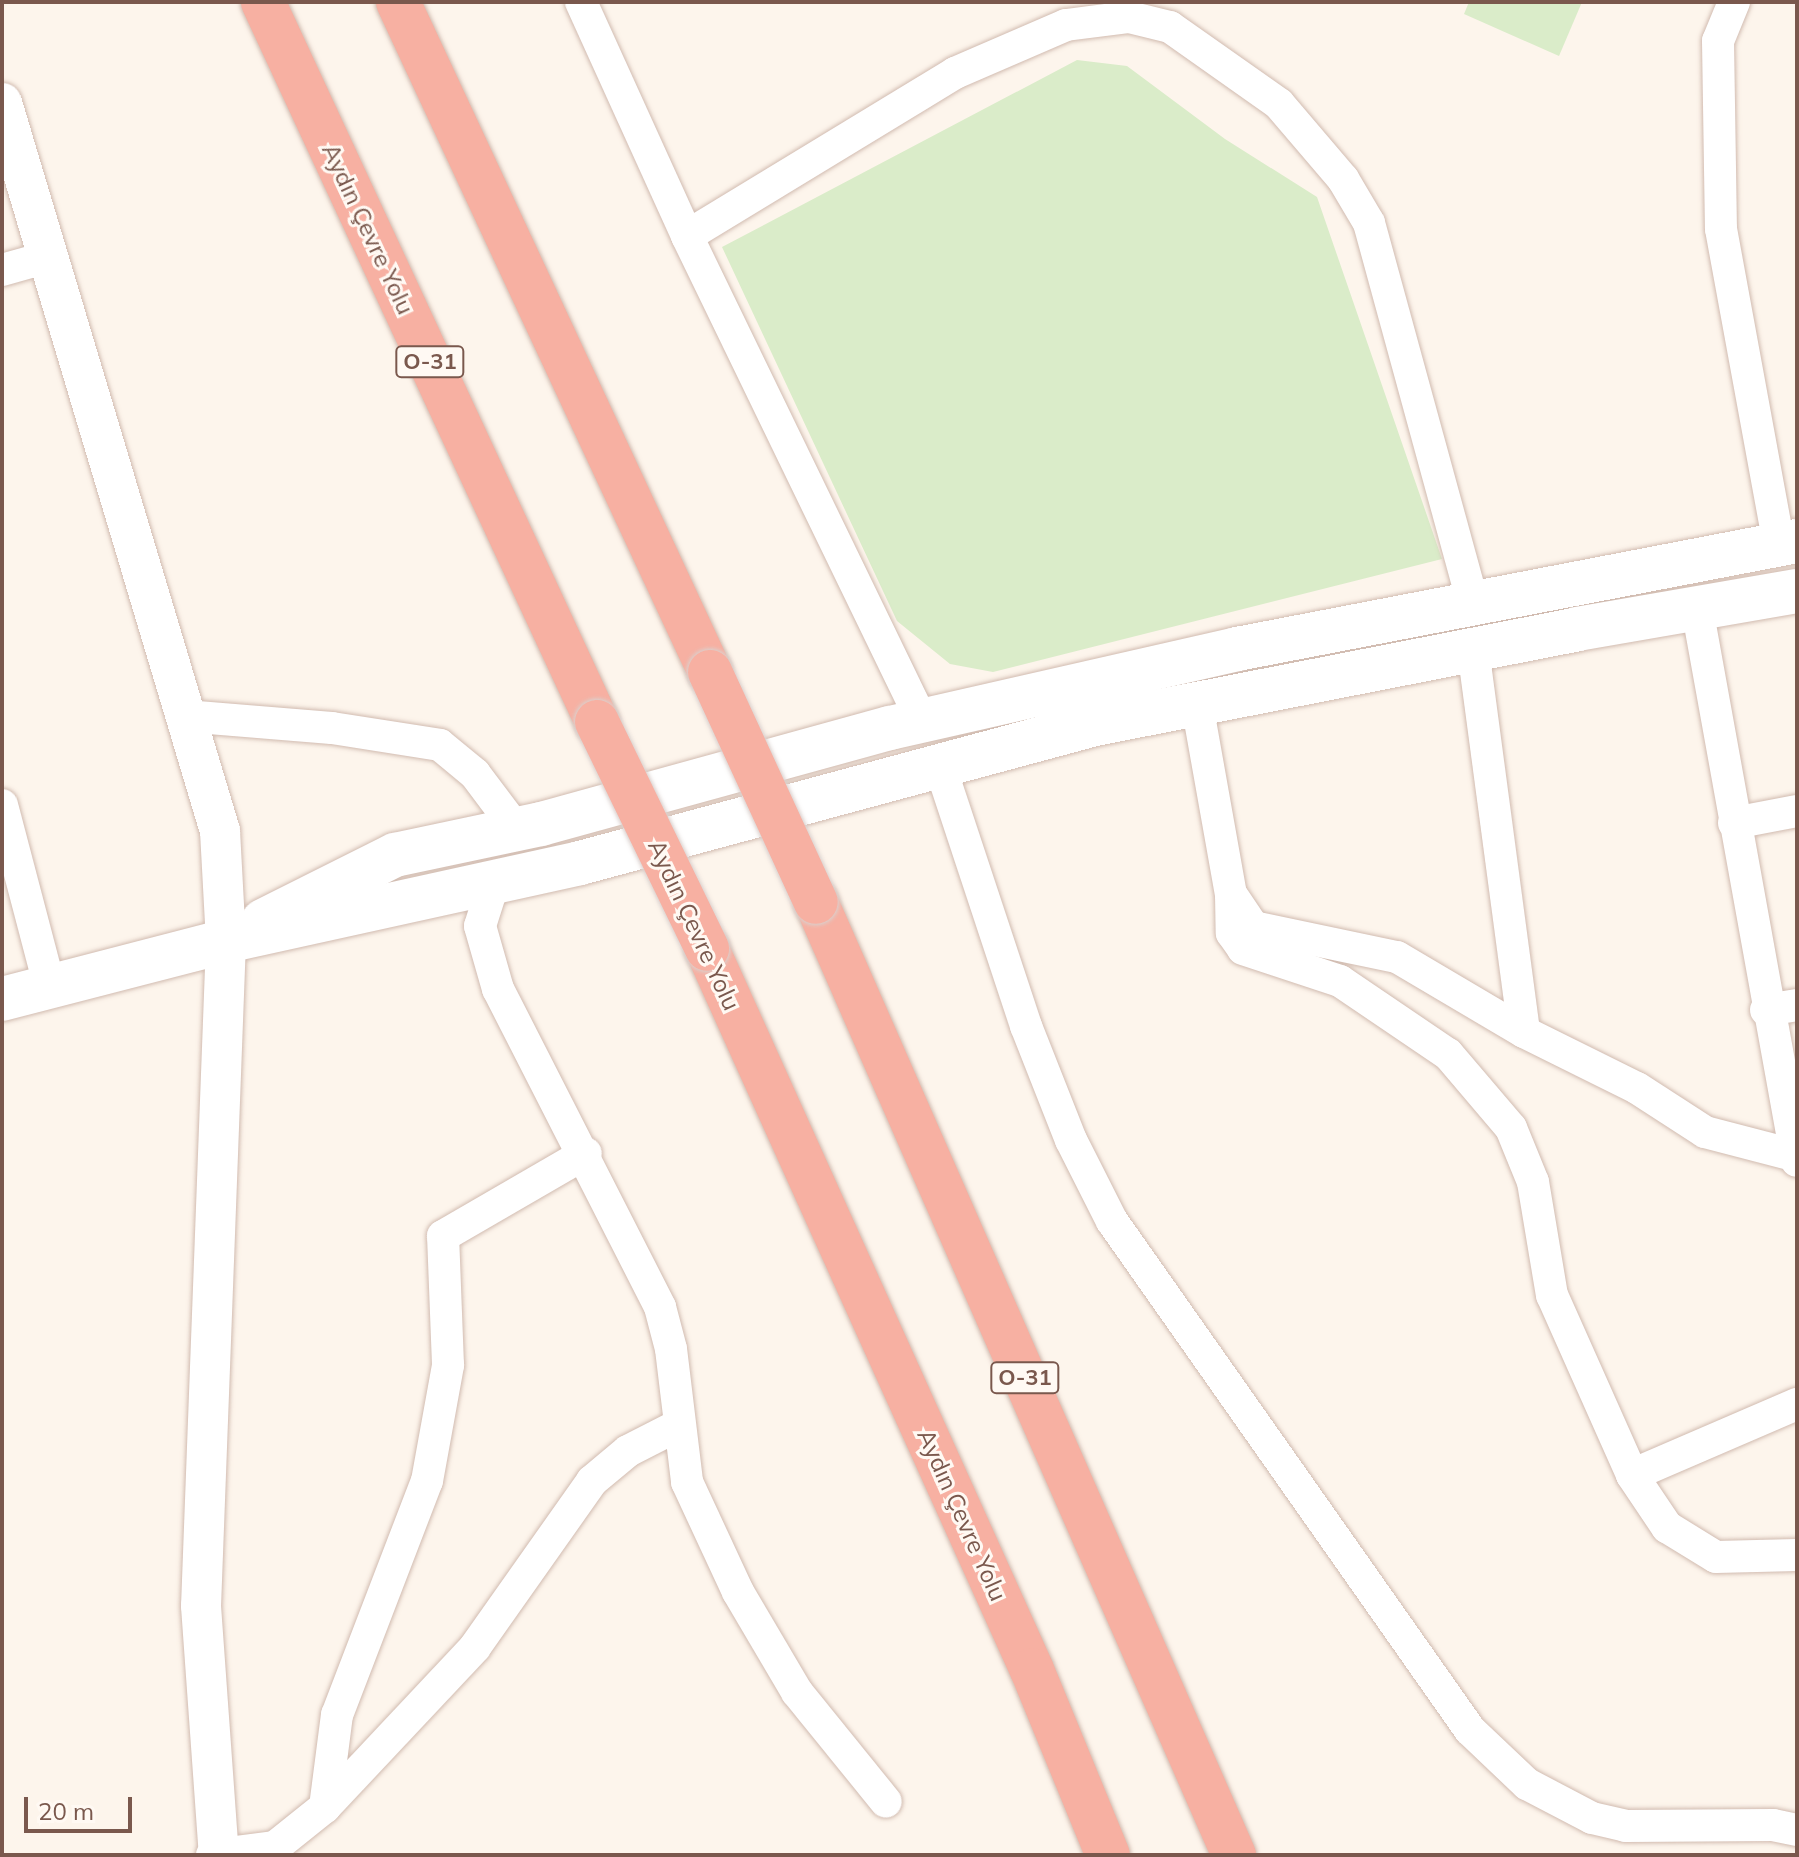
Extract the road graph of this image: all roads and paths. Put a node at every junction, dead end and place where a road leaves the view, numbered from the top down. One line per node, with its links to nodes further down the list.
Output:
1 (263, 2): 41 (highway, Aydın Çevre Yolu / O-31, bridge)
2 (398, 2): 42 (highway, O-31, bridge)
3 (581, 2): 6 (street)
4 (1734, 2): 9 (street)
5 (2, 103): 7 (street)
6 (687, 236): 11 (street); 16 (street)
7 (48, 257): 8 (street); 15 (street)
8 (2, 270)
9 (1788, 543): 11 (main road)
10 (1797, 591): 12 (main road)
11 (1473, 602): 13 (main road); 16 (main road)
12 (1697, 608): 13 (main road); 20 (street)
13 (1473, 649): 14 (main road); 28 (street)
14 (1197, 704): 17 (main road); 23 (street)
15 (185, 716): 21 (street); 24 (street)
16 (922, 721): 21 (main road)
17 (940, 766): 22 (main road); 37 (street)
18 (2, 805): 25 (street)
19 (1797, 811): 20 (street)
20 (1734, 823): 27 (street)
21 (517, 830): 24 (main road)
22 (493, 885): 24 (main road); 29 (street)
23 (1231, 894): 28 (street); 33 (street)
24 (226, 941): 25 (main road); 39 (street)
25 (49, 984): 26 (main road)
26 (2, 999)
27 (1782, 1008): 30 (street)
28 (1524, 1032): 30 (street)
29 (586, 1153): 32 (street); 36 (street)
30 (1796, 1158)
31 (1797, 1404): 33 (street)
32 (679, 1425): 35 (street); 36 (street)
33 (1632, 1475): 34 (street)
34 (1797, 1555)
35 (886, 1802)
36 (325, 1807): 38 (street)
37 (1797, 1830)
38 (290, 1851): 39 (street)
39 (219, 1854): 40 (street)
40 (212, 1855)
41 (1108, 1855)
42 (1234, 1855)

